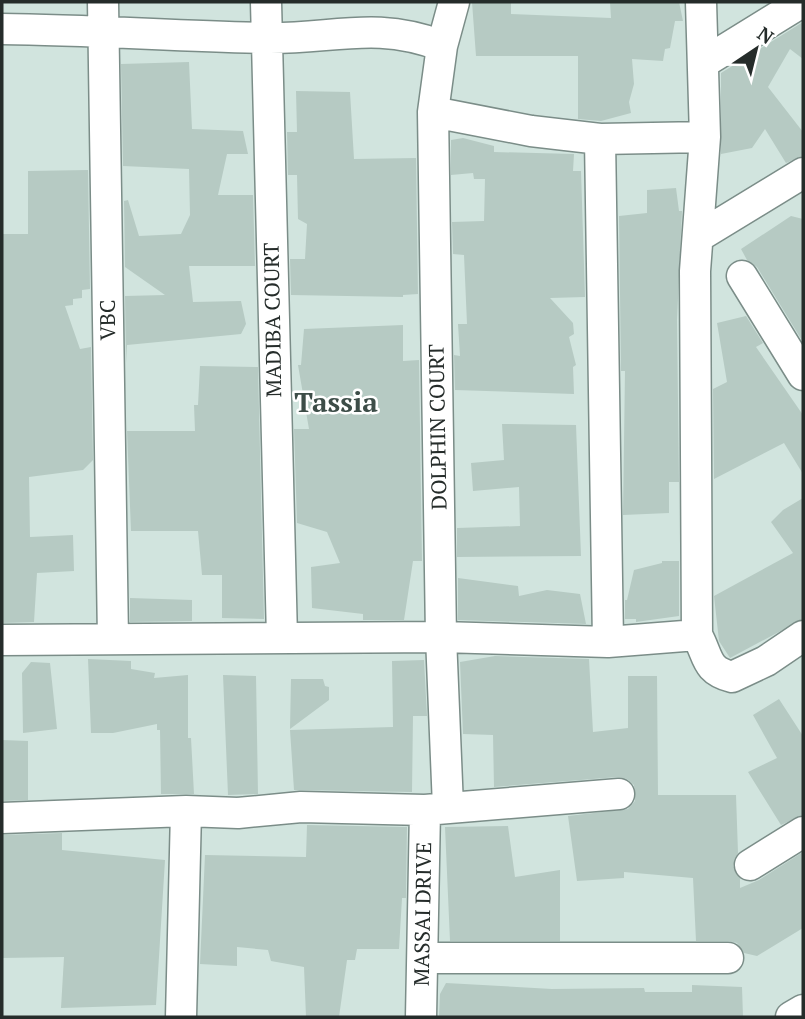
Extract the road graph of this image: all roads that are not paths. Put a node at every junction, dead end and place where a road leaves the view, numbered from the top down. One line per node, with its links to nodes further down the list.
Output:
1 (266, 2): 7 (street, MADIBA COURT)
2 (454, 2): 8 (street, DOLPHIN COURT)
3 (701, 2): 9 (street)
4 (802, 2): 9 (street)
5 (103, 16): 6 (street); 7 (street); 21 (street, VBC)
6 (2, 29)
7 (266, 38): 8 (street); 20 (street, MADIBA COURT)
8 (442, 46): 10 (street, DOLPHIN COURT)
9 (703, 64): 11 (street)
10 (433, 113): 12 (street); 19 (street, DOLPHIN COURT)
11 (705, 136): 12 (street); 14 (street)
12 (600, 139): 23 (street)
13 (802, 175): 14 (street)
14 (698, 237): 17 (street)
15 (742, 276): 16 (street)
16 (803, 375)
17 (697, 635): 18 (street); 23 (street)
18 (803, 636)
19 (441, 637): 20 (street); 23 (street); 25 (street, DOLPHIN COURT)
20 (282, 638): 21 (street)
21 (113, 639): 22 (street)
22 (2, 640)
23 (608, 642)
24 (619, 794): 25 (street)
25 (436, 809): 26 (street); 30 (street, MASSAI DRIVE)
26 (186, 811): 27 (street); 33 (street)
27 (2, 818)
28 (803, 832): 29 (street)
29 (750, 865)
30 (422, 958): 31 (street); 34 (street, MASSAI DRIVE)
31 (728, 958)
32 (803, 1010): 35 (street)
33 (181, 1017)
34 (421, 1017)
35 (791, 1017)

